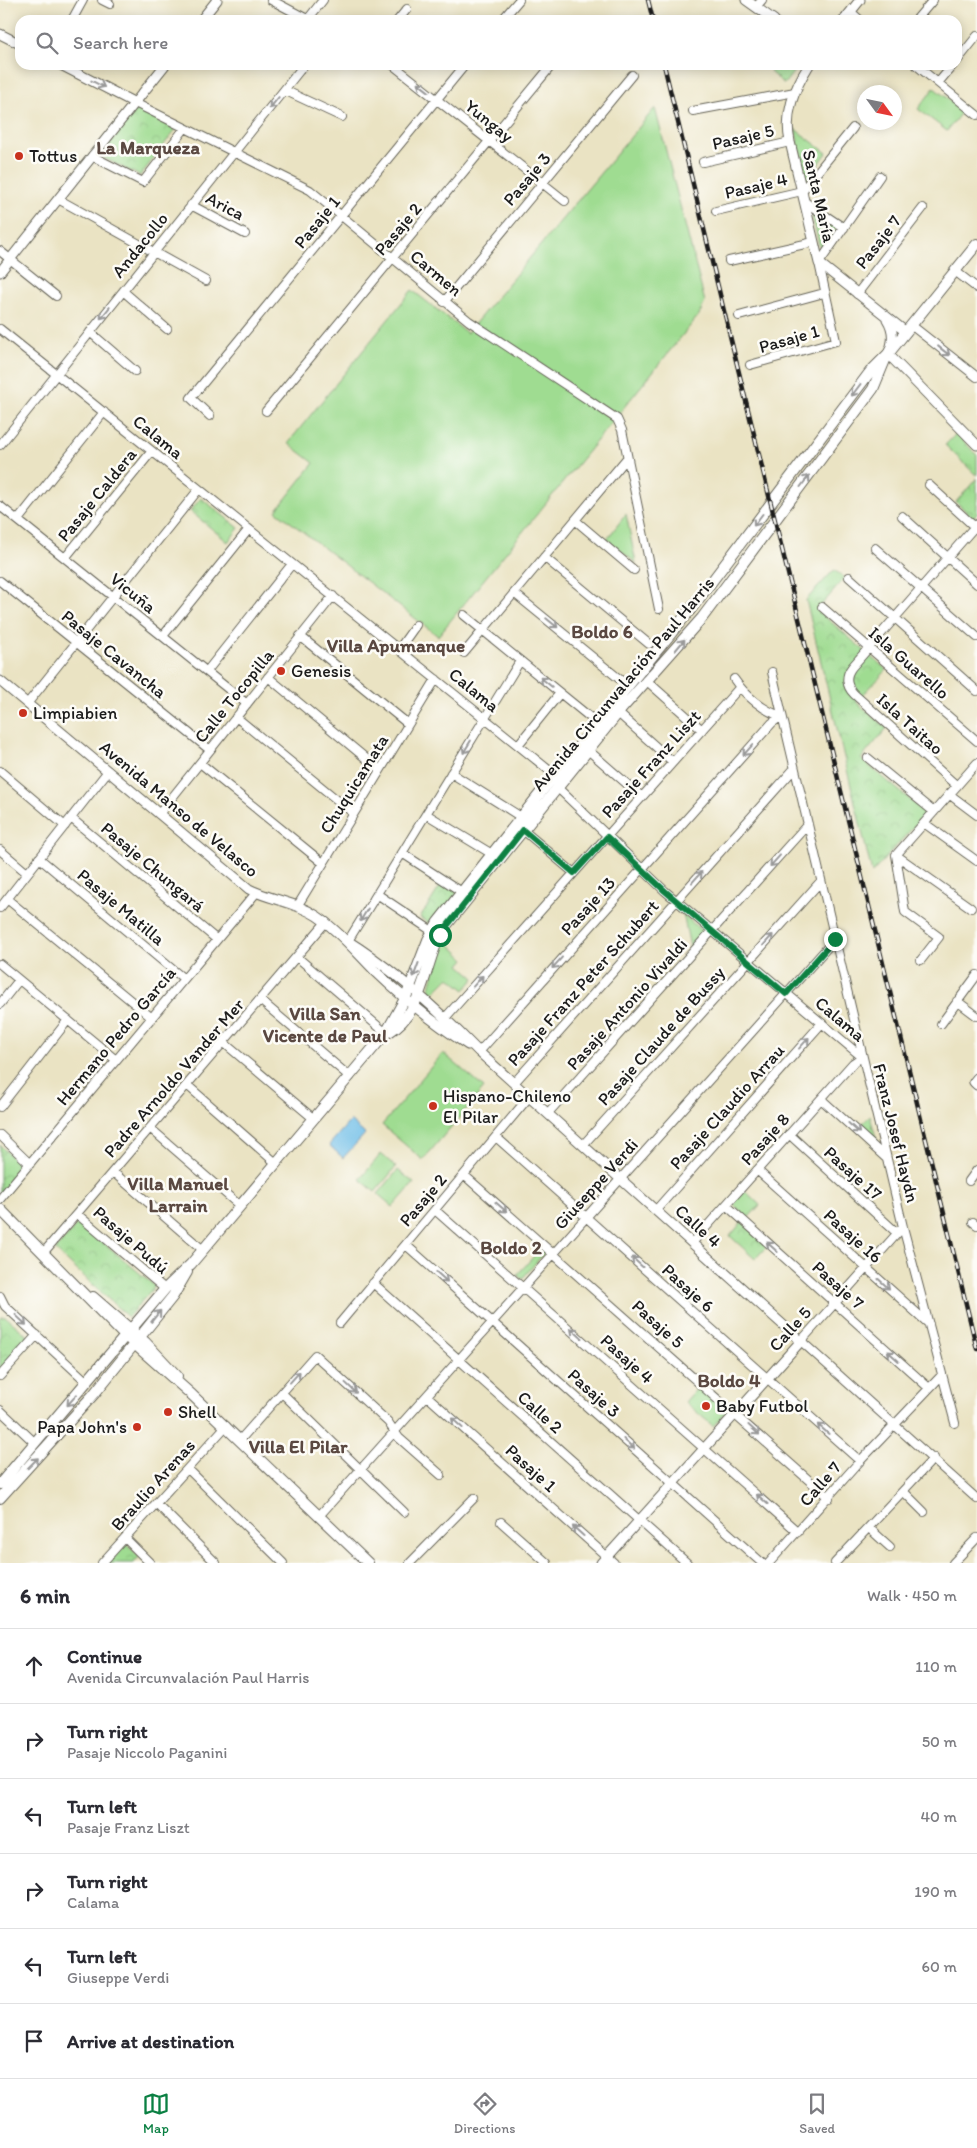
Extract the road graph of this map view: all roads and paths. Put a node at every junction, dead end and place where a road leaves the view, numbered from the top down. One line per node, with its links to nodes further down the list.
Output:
1 (83, 0): 14 (street)
2 (102, 0): 10 (street)
3 (218, 0): 15 (street)
4 (271, 0): 16 (street)
5 (323, 0): 17 (street)
6 (519, 0): 19 (street)
7 (746, 0): 11 (street)
8 (860, 0): 13 (street)
9 (933, 0): 23 (street)
10 (110, 4)
11 (759, 4): 20 (street)
12 (407, 9): 18 (street)
13 (850, 12): 21 (street); 22 (street)
14 (75, 15)
15 (205, 15)
16 (299, 15)
17 (312, 15)
18 (402, 15)
19 (506, 15)
20 (769, 15)
21 (848, 15)
22 (854, 15)
23 (920, 15)
24 (0, 34): 26 (street)
25 (977, 36): 27 (street)
26 (15, 42)
27 (962, 55)
28 (71, 70): 42 (street, Carmen, one-way to 42)
29 (161, 70): 42 (street)
30 (300, 70): 39 (street, Andacollo)
31 (400, 70): 41 (street, Yungay, one-way to 31)
32 (461, 70): 41 (street, Pasaje 1)
33 (548, 70): 48 (street, Pasaje 2)
34 (806, 70): 40 (street, Santa María)
35 (922, 70): 38 (street)
36 (949, 70): 38 (street)
37 (632, 75): 54 (street, Pasaje 3)
38 (938, 83): 44 (street)
39 (284, 90): 45 (street); 50 (street, Andacollo, one-way to 50)
40 (795, 92): 43 (street); 49 (street, Santa María)
41 (438, 98): 48 (street, Yungay); 62 (street, Pasaje 1)
42 (135, 103): 46 (street, Carmen); 51 (street)
43 (693, 111)
44 (977, 115)
45 (342, 116)
46 (185, 128): 50 (street, Carmen); 51 (street)
47 (853, 128): 55 (street)
48 (490, 141): 54 (street, Yungay); 69 (street, Pasaje 2)
49 (790, 142): 52 (street, Pasaje 5); 55 (street, Santa María)
50 (234, 152): 59 (street, Andacollo); 62 (street, Carmen)
51 (92, 156): 56 (street)
52 (703, 162)
53 (880, 176): 63 (street)
54 (542, 184): 57 (street, Yungay); 81 (street, Pasaje 3)
55 (802, 191): 58 (street, Santa María); 61 (street, Pasaje 4)
56 (58, 199): 68 (street); 70 (street)
57 (564, 201)
58 (805, 202): 63 (street); 65 (street, Santa María)
59 (191, 205): 64 (street, Arica); 68 (street, Andacollo)
60 (923, 208): 79 (street, Pasaje 7)
61 (716, 211)
62 (342, 216): 69 (street, Carmen); 95 (street, Pasaje 1)
63 (844, 228): 72 (street)
64 (245, 234)
65 (814, 242): 71 (street); 72 (street, Santa María)
66 (977, 244): 73 (main road, Avenida Circunvalación Paul Harris)
67 (0, 251): 70 (street)
68 (154, 251): 75 (street); 77 (street, Andacollo)
69 (392, 258): 81 (street, Carmen); 93 (street, Pasaje 2)
70 (10, 259): 74 (street); 80 (street)
71 (728, 261)
72 (818, 263): 78 (street); 79 (street, Santa María)
73 (955, 271): 76 (street); 86 (main road, Avenida Circunvalación Paul Harris)
74 (0, 272)
75 (206, 281)
76 (977, 288)
77 (123, 291): 85 (street); 87 (street, Andacollo, one-way to 87)
78 (824, 293): 83 (street); 89 (street, Pasaje 1)
79 (857, 294): 82 (street, Santa María)
80 (56, 296)
81 (444, 302): 99 (street, Carmen)
82 (878, 311): 86 (street, Santa María); 88 (street, Santa María)
83 (739, 316)
84 (0, 329): 91 (street, Calama)
85 (167, 329)
86 (908, 329): 88 (main road, Avenida Circunvalación Paul Harris); 92 (street, one-way to 92)
87 (90, 332): 90 (street); 91 (street, Andacollo)
88 (888, 354): 97 (street); 141 (main road, Avenida Circunvalación Paul Harris, one-way to 88); 143 (main road, Avenida Circunvalación Paul Harris, one-way to 143)
89 (750, 365)
90 (135, 371)
91 (56, 374): 94 (street, Calama); 96 (street, Andacollo)
92 (977, 377)
93 (266, 411)
94 (104, 412): 98 (street, Calama); 104 (street)
95 (210, 416)
96 (0, 445)
97 (977, 445)
98 (152, 451): 101 (street, Calama); 111 (street, Pasaje Caldera)
99 (627, 458): 105 (street); 122 (street, Carmen)
100 (929, 485): 106 (street)
101 (199, 488): 107 (street, Calama); 119 (street)
102 (0, 506): 104 (street, Vicuña)
103 (902, 516): 110 (street)
104 (18, 520): 111 (street, Vicuña)
105 (575, 520): 109 (street); 113 (street)
106 (976, 526): 110 (street)
107 (249, 529): 112 (street, Calama); 127 (street)
108 (875, 548): 117 (street)
109 (544, 557): 118 (street); 131 (street)
110 (948, 557): 116 (street); 117 (street)
111 (65, 558): 119 (street, Vicuña)
112 (292, 564): 120 (street, Calama); 136 (street)
113 (634, 570)
114 (849, 577): 124 (street)
115 (0, 581): 130 (street, Pasaje Cavancha)
116 (977, 584)
117 (920, 588): 124 (street); 129 (street)
118 (514, 592): 126 (street); 143 (street, one-way to 143)
119 (113, 596): 127 (street, Vicuña); 130 (street)
120 (332, 596): 128 (street, Calle Tocopilla); 133 (street, Calama)
121 (822, 607): 132 (street, Isla Guarello)
122 (659, 609)
123 (464, 615): 126 (street)
124 (895, 617): 132 (street); 145 (street)
125 (416, 625): 133 (street)
126 (483, 630): 134 (street); 135 (street)
127 (163, 636): 136 (street, Vicuña)
128 (300, 636): 138 (street, Calle Tocopilla); 153 (street)
129 (976, 638)
130 (76, 642): 147 (street); 158 (street, Pasaje Cavancha)
131 (649, 644)
132 (868, 647): 156 (street, Isla Guarello); 170 (street, Isla Taitao)
133 (399, 650): 139 (street, Calama)
134 (464, 653)
135 (520, 661): 146 (street, one-way to 135); 152 (street)
136 (207, 672): 148 (street, Vicuña)
137 (772, 672): 150 (street, Franz Josef Haydn)
138 (268, 677): 148 (street, Calle Tocopilla); 165 (street)
139 (436, 679): 152 (street, Calama); 153 (street, Chuquicamata)
140 (734, 679): 144 (street)
141 (646, 680): 149 (main road, Avenida Circunvalación Paul Harris); 155 (street)
142 (0, 681): 147 (street, Avenida Manso de Velasco)
143 (628, 686): 154 (main road, Avenida Circunvalación Paul Harris)
144 (740, 687): 150 (street); 155 (street, Pasaje Franz Liszt)
145 (977, 691)
146 (560, 693): 154 (street); 157 (street)
147 (27, 704): 167 (street, Avenida Manso de Velasco)
148 (247, 704): 151 (street, Calle Tocopilla)
149 (618, 713): 159 (main road, Avenida Circunvalación Paul Harris); 161 (street)
150 (782, 716): 164 (street, Franz Josef Haydn); 193 (street, Pasaje 13, one-way to 193)
151 (236, 717): 158 (street, Calle Tocopilla); 175 (street)
152 (484, 718): 157 (street, Calama); 168 (street, one-way to 168)
153 (408, 724): 165 (street, Chuquicamata)
154 (597, 724): 169 (main road, Avenida Circunvalación Paul Harris)
155 (702, 730): 161 (street, Pasaje Franz Liszt)
156 (977, 741)
157 (518, 745): 169 (street, Calama)
158 (210, 750): 162 (street, Calle Tocopilla)
159 (588, 750): 171 (main road, Avenida Circunvalación Paul Harris); 173 (street)
160 (868, 758): 174 (street)
161 (673, 762): 173 (street, Pasaje Franz Liszt)
162 (200, 763): 176 (street, Calle Tocopilla); 192 (street)
163 (977, 763): 170 (street)
164 (794, 769): 182 (street, Franz Josef Haydn); 201 (street, Pasaje Franz Peter Schubert, one-way to 164)
165 (380, 770): 175 (street, Chuquicamata)
166 (0, 771): 183 (street)
167 (108, 771): 176 (street, Avenida Manso de Velasco); 180 (street)
168 (451, 773): 177 (street); 179 (street)
169 (555, 775): 171 (street); 179 (main road, Avenida Circunvalación Paul Harris)
170 (957, 786): 172 (street)
171 (557, 787): 184 (main road, Avenida Circunvalación Paul Harris); 185 (street, Calama)
172 (950, 794): 174 (street); 178 (street)
173 (642, 797): 185 (street, Pasaje Franz Liszt)
174 (934, 812): 181 (street)
175 (353, 813): 192 (street, Chuquicamata)
176 (159, 814): 197 (street, Avenida Manso de Velasco)
177 (426, 814): 187 (street); 188 (street)
178 (977, 815)
179 (521, 817): 188 (main road, Avenida Circunvalación Paul Harris)
180 (71, 818): 183 (street); 209 (street, Pasaje Chungará)
181 (924, 823): 189 (street); 191 (street)
182 (808, 824): 196 (street, Franz Josef Haydn); 207 (street, Pasaje Antonio Vivaldi, one-way to 207)
183 (64, 826): 190 (street)
184 (523, 830): 195 (street); 220 (main road, Avenida Circunvalación Paul Harris)
185 (607, 837): 193 (street, Calama); 195 (street, Pasaje Franz Liszt)
186 (0, 850): 194 (street)
187 (402, 853): 198 (street); 199 (street)
188 (492, 854): 198 (main road, Avenida Circunvalación Paul Harris)
189 (896, 855): 204 (street); 212 (street)
190 (39, 858): 194 (street); 216 (street, Pasaje Matilla)
191 (977, 861)
192 (323, 864): 202 (street, Chuquicamata)
193 (641, 869): 201 (street, Calama); 233 (street, Pasaje 13, one-way to 233)
194 (27, 873): 200 (street)
195 (574, 873): 227 (street, Pasaje Franz Liszt, one-way to 195)
196 (821, 881): 208 (street, Franz Josef Haydn); 213 (street, Pasaje Claude de Bussy, one-way to 196)
197 (256, 892): 202 (street, Avenida Manso de Velasco); 209 (street, Hermano Pedro García)
198 (462, 892): 206 (main road, Avenida Circunvalación Paul Harris)
199 (377, 894): 206 (street); 210 (street, one-way to 210)
200 (7, 899): 203 (street); 226 (street)
201 (676, 901): 207 (street, Calama); 237 (street, Pasaje Franz Peter Schubert)
202 (298, 905): 205 (street, Avenida Manso de Velasco)
203 (0, 908)
204 (971, 908)
205 (326, 922): 210 (street, Avenida Manso de Velasco); 211 (street, Padre Arnoldo Vander Mer)
206 (432, 931): 218 (main road, Avenida Circunvalación Paul Harris, one-way to 218)
207 (712, 932): 213 (street, Calama); 242 (street, Pasaje Antonio Vivaldi)
208 (835, 939): 219 (street, Giuseppe Verdi); 234 (street, Franz Josef Haydn)
209 (216, 940): 216 (street, Hermano Pedro García)
210 (348, 941): 218 (street, Avenida Manso de Velasco)
211 (296, 957): 221 (street, Padre Arnoldo Vander Mer); 231 (street)
212 (921, 960)
213 (748, 962): 219 (street, Calama); 248 (street, Pasaje Claude de Bussy)
214 (0, 964): 217 (street)
215 (977, 975): 222 (street)
216 (184, 979): 226 (street, Hermano Pedro García)
217 (19, 980): 223 (street); 228 (street)
218 (408, 992): 220 (street, Avenida Manso de Velasco); 224 (street, Avenida Manso de Velasco); 231 (main road, Avenida Circunvalación Paul Harris)
219 (786, 994): 229 (street, Calama); 256 (street, Giuseppe Verdi)
220 (419, 995): 224 (main road, Avenida Circunvalación Paul Harris); 227 (street, Calle 4)
221 (260, 1000): 232 (street, Padre Arnoldo Vander Mer); 236 (street)
222 (958, 1001): 225 (street); 230 (street)
223 (0, 1004)
224 (415, 1005): 231 (main road, Avenida Circunvalación Paul Harris); 233 (street, Calle 4)
225 (977, 1016)
226 (152, 1018): 235 (street, Hermano Pedro García)
227 (445, 1018): 233 (street, Calle 4)
228 (68, 1020): 235 (street); 241 (street)
229 (822, 1024): 234 (street, Calama); 263 (street, Pasaje Claudio Arrau, one-way to 229)
230 (941, 1024)
231 (386, 1033): 236 (main road, Avenida Circunvalación Paul Harris)
232 (224, 1042): 238 (street, Padre Arnoldo Vander Mer); 243 (street)
233 (479, 1052): 237 (street, Calle 4)
234 (862, 1057): 240 (street, Pasaje 8); 249 (street, Franz Josef Haydn)
235 (116, 1060): 251 (street, Hermano Pedro García)
236 (350, 1077): 243 (main road, Avenida Circunvalación Paul Harris)
237 (514, 1083): 239 (street, Calle 4)
238 (187, 1085): 244 (street, Padre Arnoldo Vander Mer); 250 (street)
239 (529, 1097): 242 (street, Calle 4); 247 (street, Pasaje 2)
240 (821, 1099): 245 (street, Pasaje 8); 249 (street, one-way to 249)
241 (0, 1106)
242 (548, 1113): 248 (street, Calle 4)
243 (314, 1119): 250 (main road, Avenida Circunvalación Paul Harris)
244 (150, 1128): 254 (street, Padre Arnoldo Vander Mer); 260 (street)
245 (789, 1134): 252 (street, Pasaje 8); 266 (street, Pasaje 17)
246 (0, 1135): 251 (street)
247 (496, 1138): 255 (street, Pasaje 2); 265 (street, Pasaje 6)
248 (583, 1146): 256 (street, Calle 4)
249 (886, 1158): 266 (street, Franz Josef Haydn)
250 (276, 1163): 260 (main road, Avenida Circunvalación Paul Harris)
251 (30, 1164): 258 (street, Hermano Pedro García)
252 (757, 1170): 259 (street, Pasaje 8); 273 (street, Pasaje 16)
253 (977, 1170): 257 (street)
254 (113, 1172): 264 (street, Padre Arnoldo Vander Mer); 269 (street)
255 (464, 1175): 262 (street, Pasaje 2); 271 (street, Pasaje 5, one-way to 271)
256 (620, 1179): 263 (street, Calle 4); 265 (street, Giuseppe Verdi)
257 (968, 1181)
258 (0, 1199)
259 (726, 1205): 267 (street, Pasaje 8); 278 (street, Pasaje 7, one-way to 259)
260 (240, 1206): 269 (main road, Avenida Circunvalación Paul Harris)
261 (0, 1209): 270 (main road)
262 (435, 1210): 268 (street, Pasaje 2); 275 (street, Pasaje 4)
263 (656, 1210): 267 (street, Calle 4)
264 (77, 1214): 270 (street, Padre Arnoldo Vander Mer); 276 (street, Pasaje Pudú)
265 (587, 1216): 271 (street, Giuseppe Verdi); 290 (street, Pasaje 6, one-way to 265)
266 (900, 1230): 273 (street, Calle 5); 282 (street, Franz Josef Haydn)
267 (692, 1243): 286 (street, Calle 4)
268 (406, 1245): 274 (street, Pasaje 2); 281 (street, Pasaje 3, one-way to 281)
269 (203, 1250): 272 (main road, Avenida Circunvalación Paul Harris)
270 (44, 1252): 283 (main road)
271 (554, 1253): 275 (street, Giuseppe Verdi); 296 (street, Pasaje 5)
272 (190, 1264): 276 (main road, Avenida Circunvalación Paul Harris); 285 (main road, Avenida Circunvalación Paul Harris, one-way to 272)
273 (866, 1268): 278 (street, Calle 5); 282 (street, Pasaje 16, one-way to 282)
274 (374, 1283): 280 (street, Pasaje 2); 287 (street, Calle 2)
275 (524, 1287): 281 (street, Giuseppe Verdi); 303 (street, Pasaje 4, one-way to 275)
276 (165, 1290): 283 (main road, Avenida Circunvalación Paul Harris)
277 (0, 1296): 279 (street)
278 (835, 1303): 286 (street, Calle 5); 292 (street, Pasaje 7, one-way to 278)
279 (3, 1309): 284 (street, one-way to 284)
280 (340, 1322)
281 (492, 1322): 287 (street, Giuseppe Verdi); 309 (street, Pasaje 3, one-way to 309)
282 (928, 1324): 288 (street, Franz Josef Haydn)
283 (128, 1333): 285 (main road); 291 (main road, Avenida Circunvalación Paul Harris)
284 (37, 1335): 289 (street); 291 (street)
285 (137, 1341): 299 (main road); 312 (main road, Avenida Circunvalación Paul Harris, one-way to 285)
286 (801, 1341): 290 (street, Calle 5); 298 (street, Calle 4)
287 (459, 1360): 294 (street, Giuseppe Verdi); 320 (street, Calle 2)
288 (942, 1375): 292 (street, Calle 7); 297 (street, Franz Josef Haydn)
289 (0, 1376)
290 (766, 1379): 296 (street, Calle 5); 305 (street, Pasaje 6, one-way to 290)
291 (87, 1382): 302 (main road, Avenida Circunvalación Paul Harris, one-way to 302)
292 (929, 1388): 298 (street, Calle 7)
293 (282, 1393): 300 (street, one-way to 300); 301 (street); 307 (street)
294 (427, 1396): 300 (street, Giuseppe Verdi); 327 (street, Pasaje 1, one-way to 294)
295 (0, 1410): 302 (street)
296 (735, 1413): 303 (street, Calle 5); 314 (street, Pasaje 5, one-way to 314)
297 (955, 1424)
298 (895, 1425): 304 (street); 305 (street, Calle 7)
299 (226, 1426): 301 (main road); 306 (street, Braulio Arenas)
300 (395, 1431): 307 (street, Giuseppe Verdi); 308 (street)
301 (240, 1440): 319 (main road)
302 (35, 1443): 310 (main road, Avenida Circunvalación Paul Harris)
303 (704, 1448): 309 (street, Calle 5); 323 (street, Pasaje 4, one-way to 303)
304 (934, 1458): 311 (street); 315 (street)
305 (860, 1461): 314 (street, Calle 7)
306 (188, 1469): 316 (street, Braulio Arenas); 332 (street)
307 (362, 1469): 317 (street); 319 (street, Giuseppe Verdi)
308 (441, 1475)
309 (673, 1482): 320 (street, Calle 5); 337 (street, Pasaje 3)
310 (0, 1484)
311 (904, 1492): 318 (street); 322 (street)
312 (0, 1498)
313 (474, 1498): 333 (street)
314 (829, 1498): 323 (street, Calle 7)
315 (977, 1499)
316 (157, 1504): 324 (street, Braulio Arenas); 331 (street)
317 (404, 1512)
318 (924, 1512)
319 (319, 1516): 328 (main road)
320 (638, 1520): 327 (street, Calle 5); 336 (street, Calle 2)
321 (501, 1522): 334 (street)
322 (870, 1528): 326 (street); 339 (street)
323 (798, 1532): 338 (street, Calle 7)
324 (125, 1538): 329 (street, Braulio Arenas); 330 (street)
325 (977, 1538): 340 (street)
326 (890, 1547)
327 (604, 1560): 335 (street, Pasaje 1)
328 (362, 1561)
329 (102, 1563)
330 (150, 1563)
331 (216, 1563)
332 (283, 1563)
333 (410, 1563)
334 (547, 1563)
335 (614, 1563)
336 (687, 1563)
337 (762, 1563)
338 (769, 1563)
339 (836, 1563)
340 (953, 1563)

